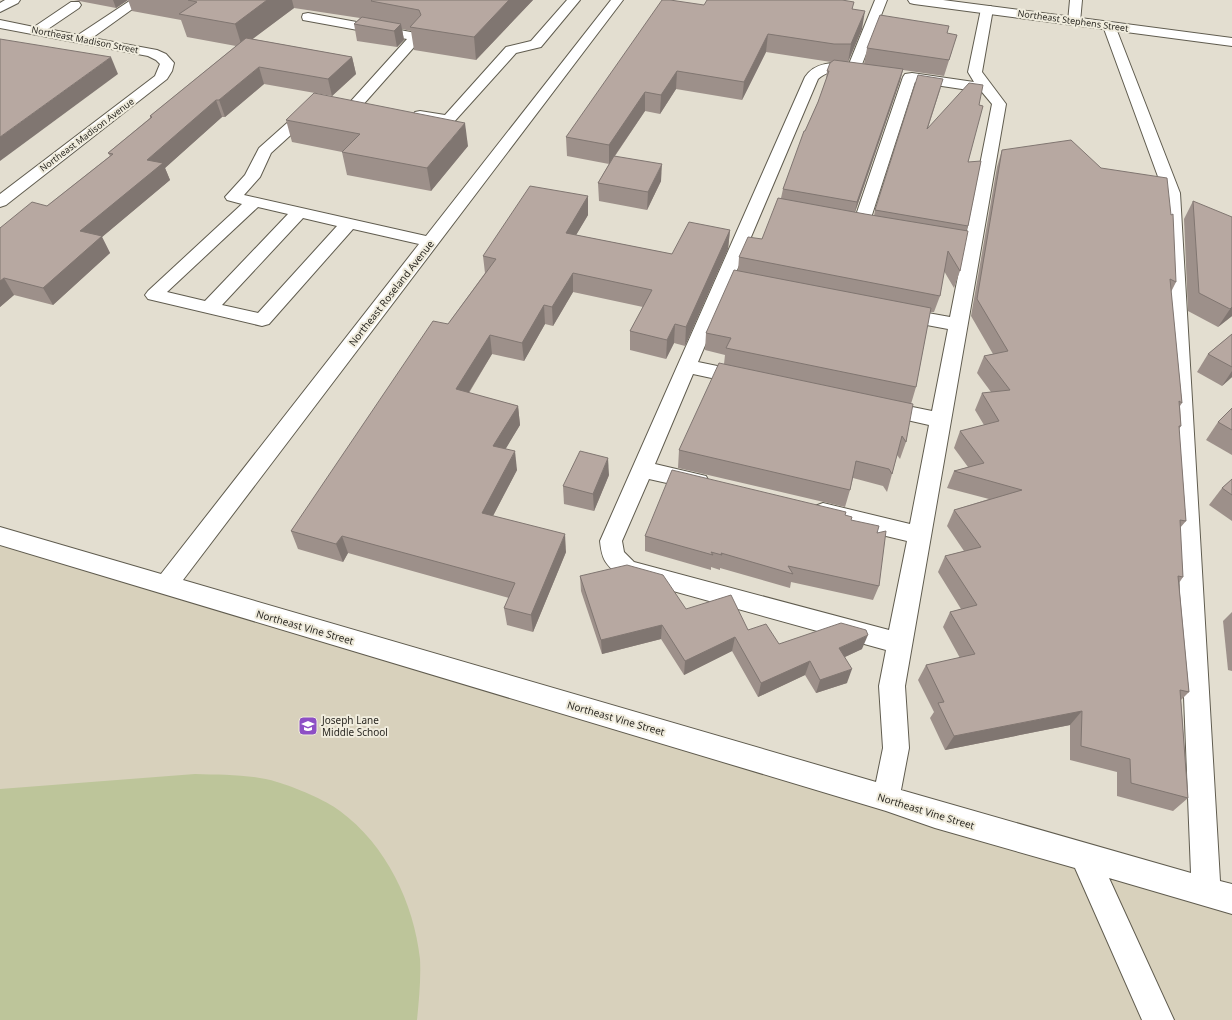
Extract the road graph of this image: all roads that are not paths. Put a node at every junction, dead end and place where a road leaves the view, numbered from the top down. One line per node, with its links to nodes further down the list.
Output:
1 (14, 0): 9 (street)
2 (139, 0): 16 (street)
3 (574, 0): 24 (street)
4 (617, 0): 30 (street, Northeast Roseland Avenue)
5 (881, 0): 34 (street)
6 (914, 0): 10 (street, Northeast Stephens Street)
7 (1076, 0): 12 (street)
8 (75, 5): 15 (street)
9 (0, 8)
10 (987, 9): 12 (street, Northeast Stephens Street); 19 (street)
11 (308, 17): 22 (street)
12 (1074, 22): 14 (street, Northeast Stephens Street)
13 (0, 24): 15 (street, Northeast Madison Street)
14 (1109, 26): 17 (street, Northeast Stephens Street); 47 (street)
15 (38, 30): 16 (street, Northeast Madison Street)
16 (82, 38): 18 (street, Northeast Madison Street)
17 (1232, 42)
18 (167, 63): 25 (street, Northeast Madison Avenue)
19 (984, 88): 29 (street); 33 (street)
20 (324, 103): 26 (street)
21 (340, 104): 22 (street)
22 (356, 104): 23 (street)
23 (372, 107)
24 (402, 112)
25 (0, 202)
26 (254, 202): 27 (street); 31 (street)
27 (298, 212): 28 (street); 31 (street)
28 (349, 223): 30 (street); 31 (street)
29 (861, 223)
30 (431, 242): 43 (street, Northeast Roseland Avenue)
31 (209, 308)
32 (880, 310): 33 (street)
33 (958, 325): 37 (street)
34 (686, 366): 35 (street); 38 (street)
35 (764, 382)
36 (864, 404): 37 (street)
37 (941, 420): 41 (street)
38 (642, 469): 39 (street); 44 (street)
39 (719, 487)
40 (804, 507): 41 (street)
41 (919, 534): 44 (street)
42 (0, 536): 43 (street, Northeast Vine Street)
43 (166, 586): 45 (street, Northeast Vine Street)
44 (899, 643): 45 (street)
45 (886, 798): 46 (street, Northeast Vine Street)
46 (1085, 857): 47 (street, Northeast Vine Street); 49 (street)
47 (1206, 891): 48 (street, Northeast Vine Street)
48 (1232, 899)
49 (1158, 1020)

